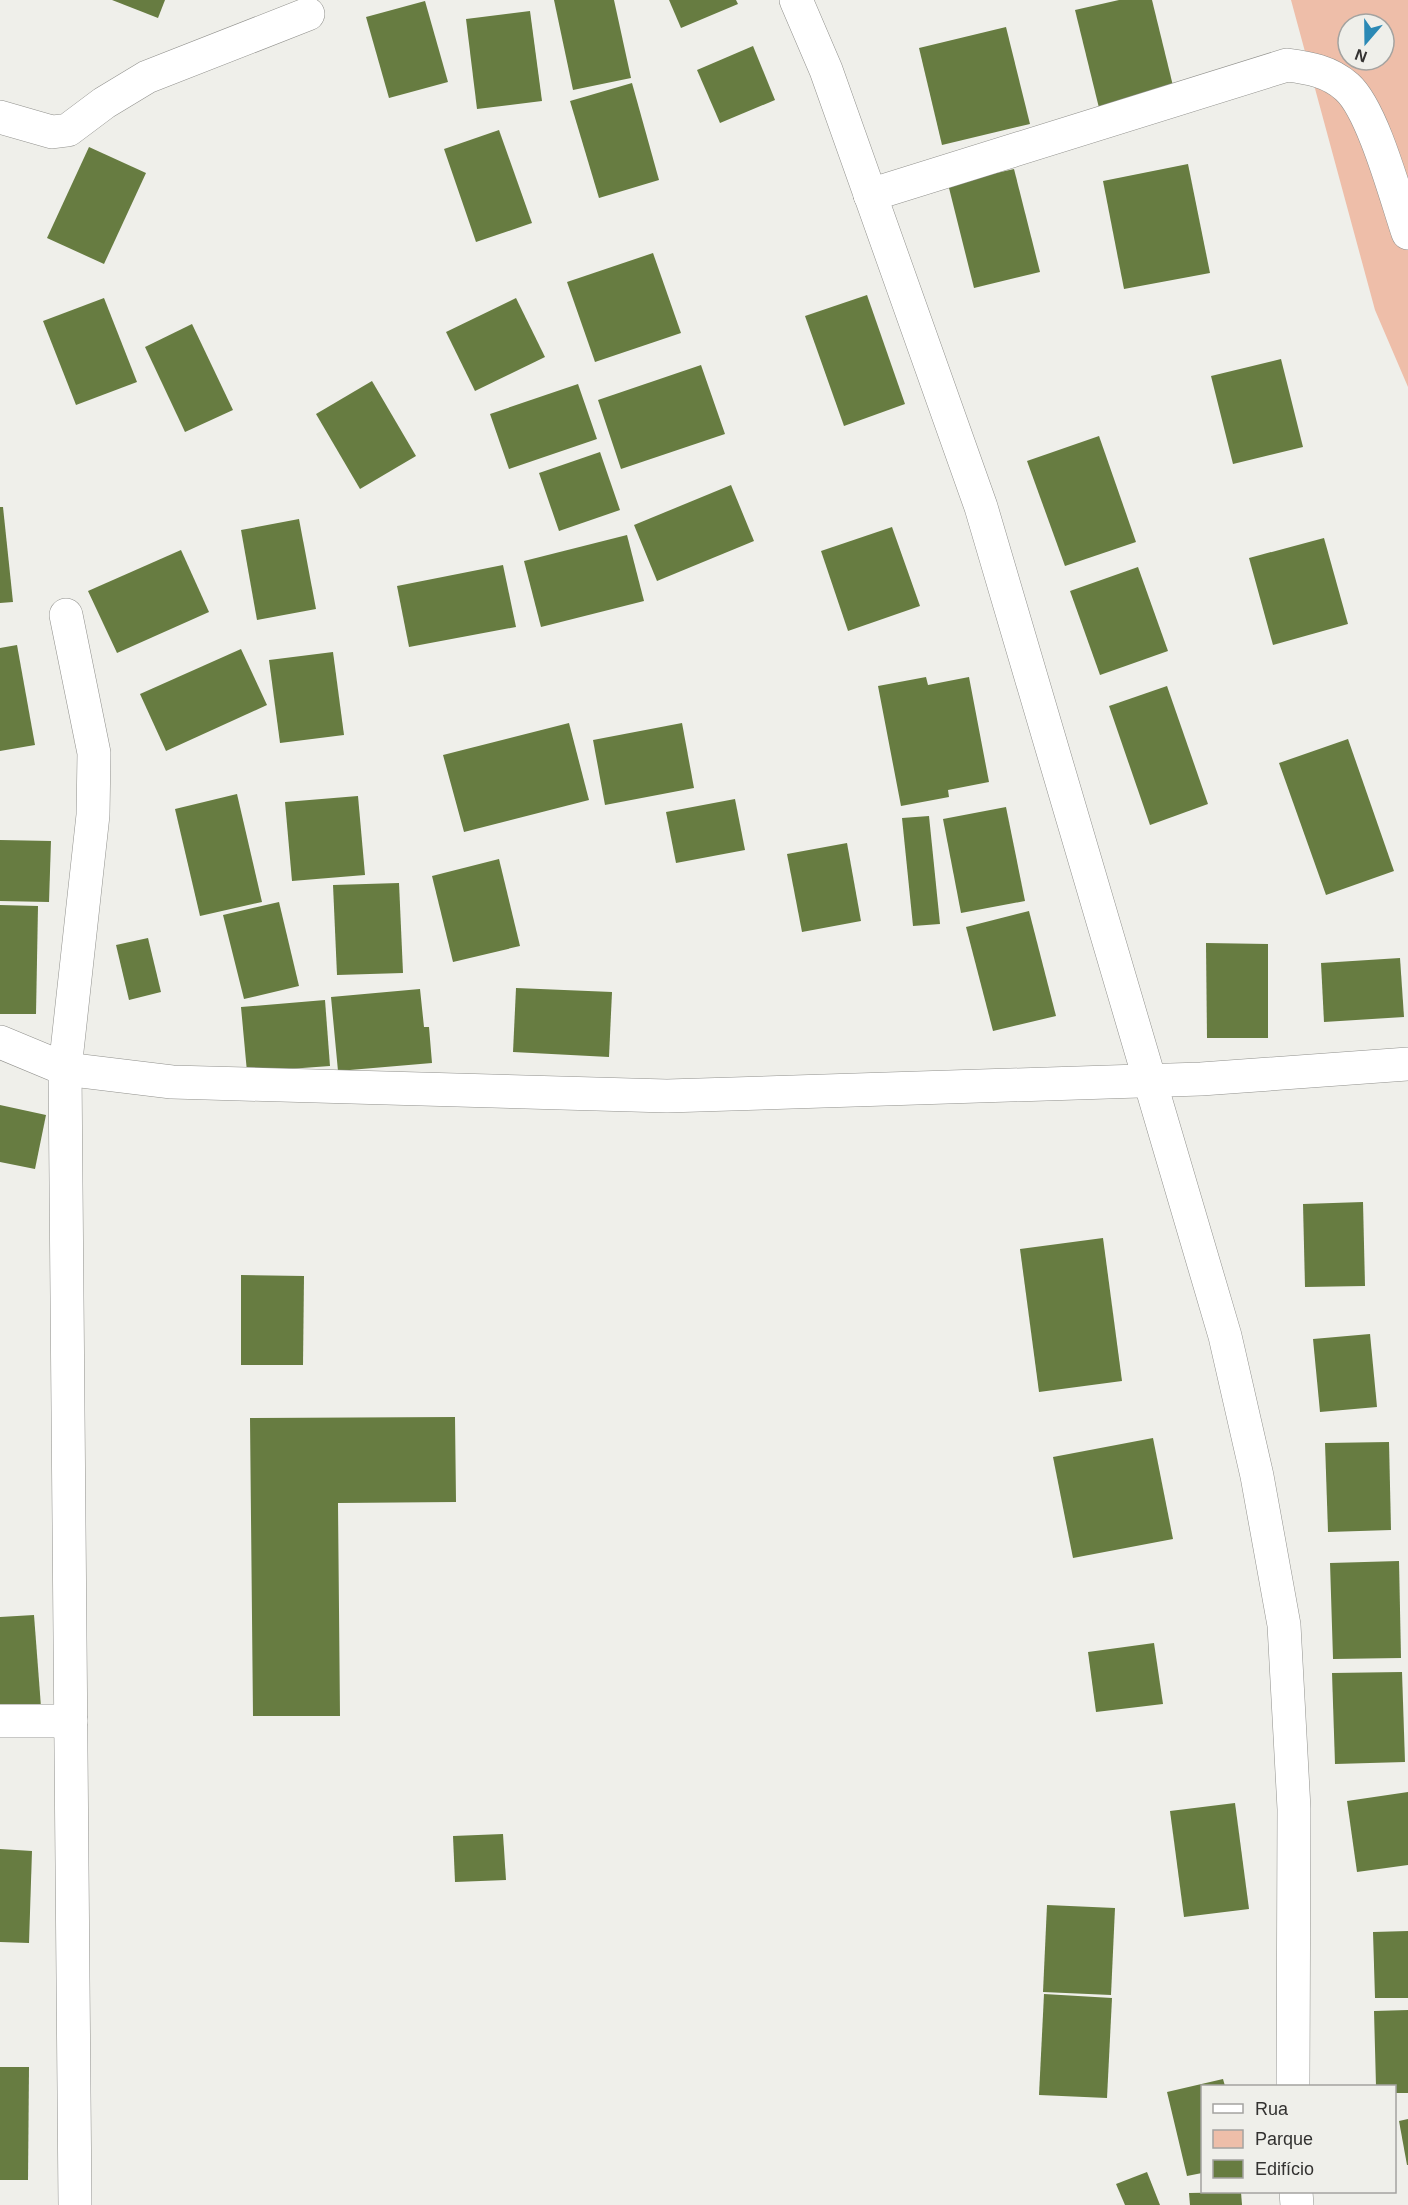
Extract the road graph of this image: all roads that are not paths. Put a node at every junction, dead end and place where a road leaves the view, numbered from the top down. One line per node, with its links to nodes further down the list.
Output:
1 (796, 0): 4 (street)
2 (308, 14): 3 (street)
3 (0, 117)
4 (870, 195): 5 (street); 10 (street)
5 (1408, 233)
6 (66, 615): 9 (street)
7 (0, 1042): 9 (street)
8 (1408, 1064): 10 (street)
9 (65, 1069): 10 (street); 12 (street)
10 (1149, 1080): 13 (street)
11 (0, 1721): 12 (street)
12 (71, 1721): 14 (street)
13 (1293, 2085)
14 (75, 2205)

